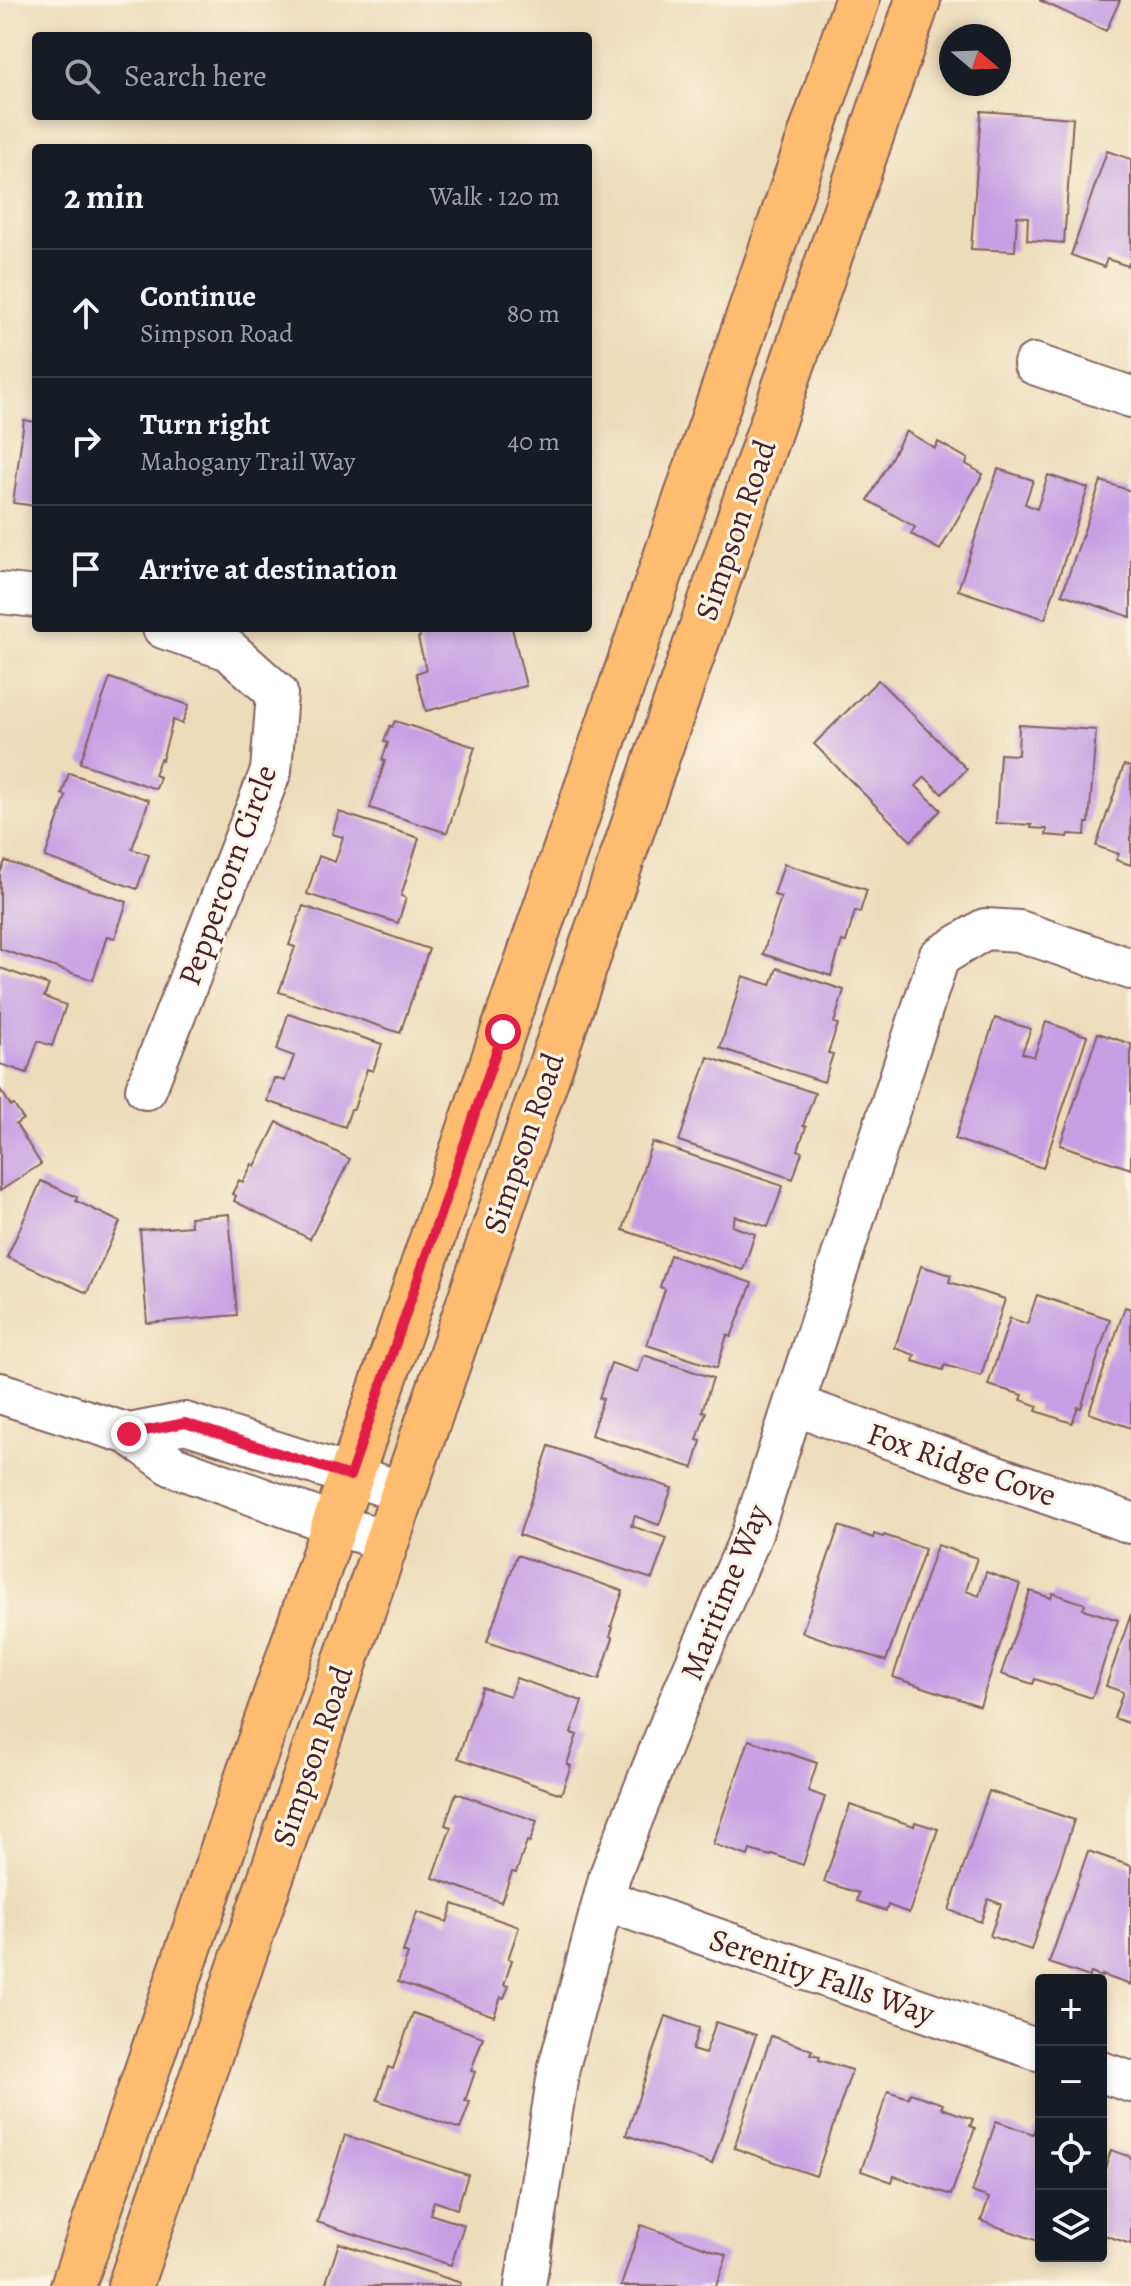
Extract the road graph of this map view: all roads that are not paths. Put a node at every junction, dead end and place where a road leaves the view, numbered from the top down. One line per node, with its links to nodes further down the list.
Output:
1 (857, 0): 13 (main road, Simpson Road)
2 (918, 0): 14 (main road, Simpson Road)
3 (1034, 364): 4 (street)
4 (1131, 397)
5 (0, 593): 6 (street)
6 (32, 597)
7 (175, 632): 9 (street, Peppercorn Circle)
8 (1131, 969): 11 (street, Maritime Way)
9 (146, 1089)
10 (0, 1393): 12 (street)
11 (794, 1405): 15 (street, Fox Ridge Cove); 18 (street, Maritime Way)
12 (129, 1434): 13 (street); 16 (street)
13 (350, 1476): 14 (street); 16 (main road, Simpson Road)
14 (403, 1492): 17 (main road, Simpson Road)
15 (1131, 1523)
16 (333, 1524): 17 (street); 22 (main road, Simpson Road)
17 (386, 1541): 23 (main road, Simpson Road)
18 (604, 1900): 19 (street, Serenity Falls Way); 24 (street, Maritime Way)
19 (1035, 2049)
20 (1107, 2074): 21 (street)
21 (1131, 2082)
22 (73, 2286)
23 (130, 2286)
24 (525, 2286)

